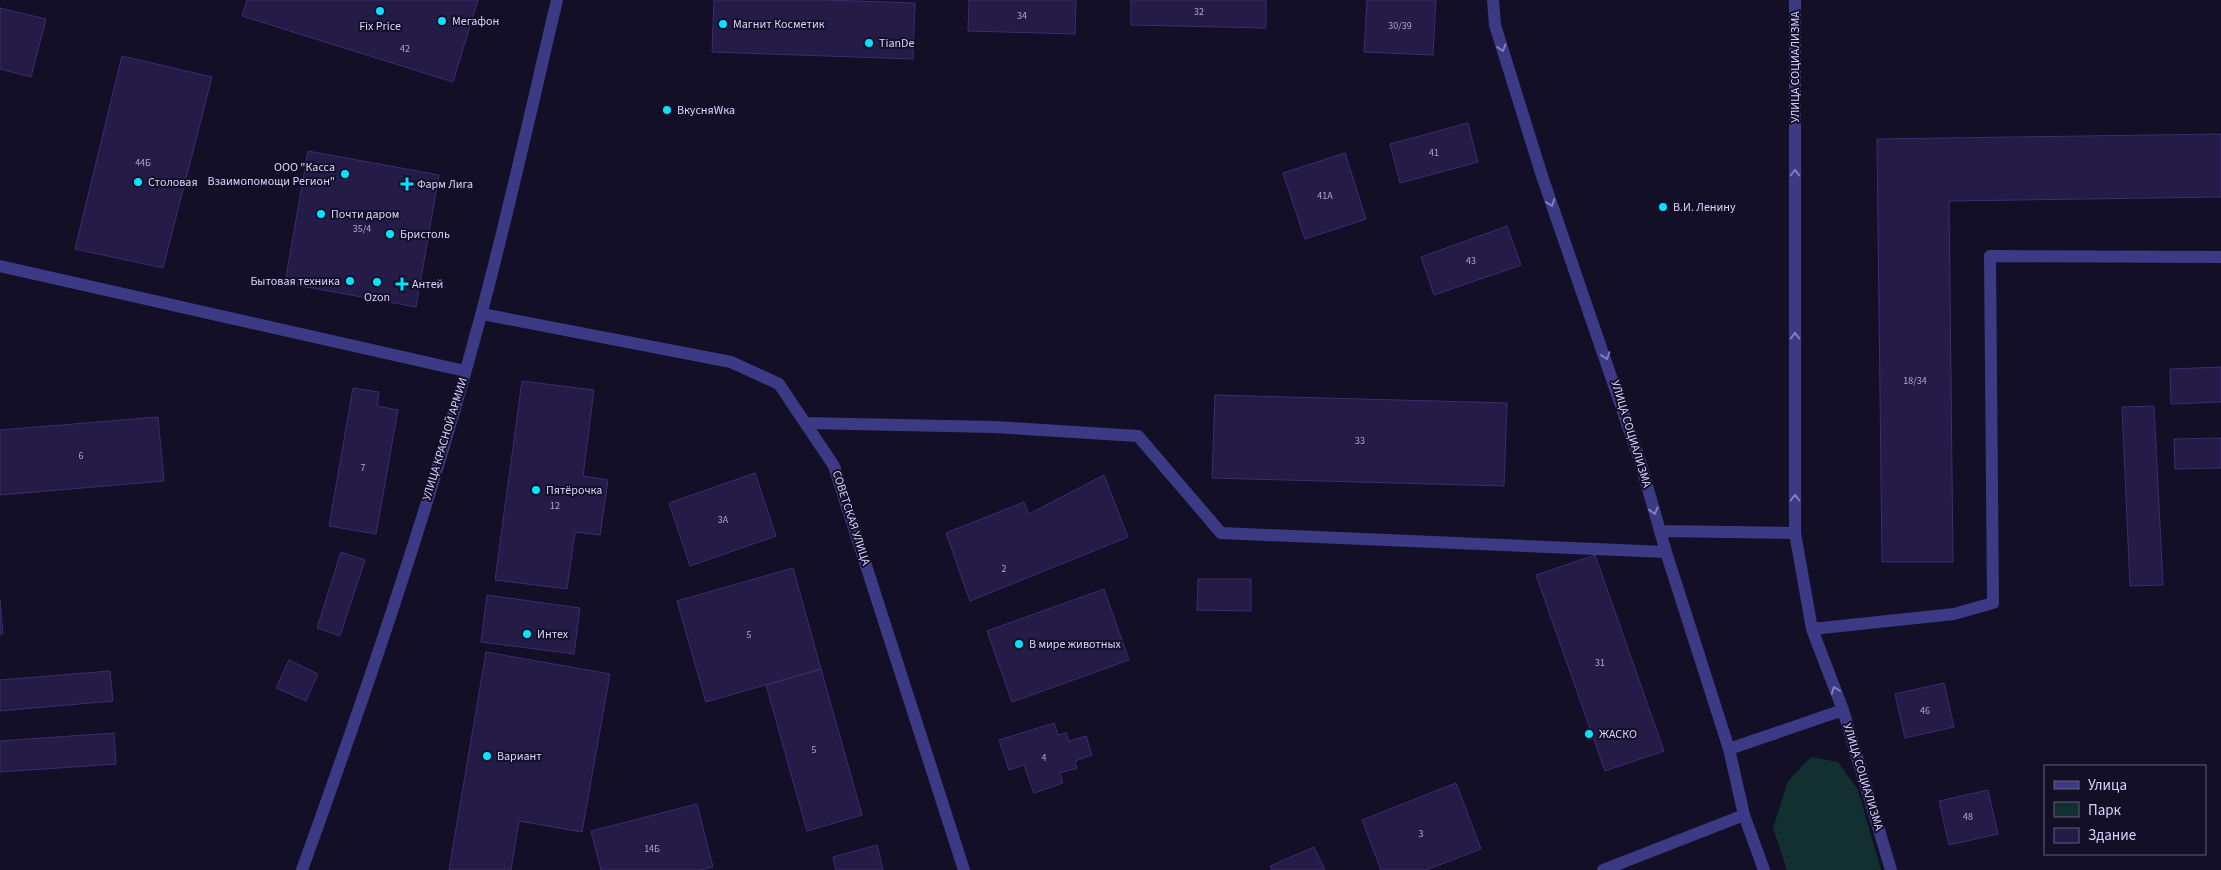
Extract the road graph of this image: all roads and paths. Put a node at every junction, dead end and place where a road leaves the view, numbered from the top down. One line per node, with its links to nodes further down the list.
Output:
1 (557, 0): 6 (street, УЛИЦА КРАСНОЙ АРМИИ)
2 (1493, 0): 9 (street, УЛИЦА СОЦИАЛИЗМА, one-way to 9)
3 (1795, 0): 10 (street, УЛИЦА СОЦИАЛИЗМА, one-way to 3)
4 (2221, 258): 12 (street)
5 (0, 266): 7 (street)
6 (482, 314): 7 (street, УЛИЦА КРАСНОЙ АРМИИ); 8 (street, СОВЕТСКАЯ УЛИЦА)
7 (465, 371): 16 (street, УЛИЦА КРАСНОЙ АРМИИ)
8 (805, 423): 11 (street); 17 (street, СОВЕТСКАЯ УЛИЦА)
9 (1660, 531): 10 (street); 11 (street, УЛИЦА СОЦИАЛИЗМА)
10 (1795, 533): 12 (street, УЛИЦА СОЦИАЛИЗМА)
11 (1666, 552): 14 (street, УЛИЦА СОЦИАЛИЗМА)
12 (1812, 629): 13 (street, УЛИЦА СОЦИАЛИЗМА, one-way to 12)
13 (1842, 710): 14 (street); 20 (street, УЛИЦА СОЦИАЛИЗМА)
14 (1730, 749): 15 (street, УЛИЦА СОЦИАЛИЗМА)
15 (1744, 815): 18 (street); 19 (street, УЛИЦА СОЦИАЛИЗМА)
16 (302, 870)
17 (964, 870)
18 (1603, 870)
19 (1764, 870)
20 (1891, 870)

